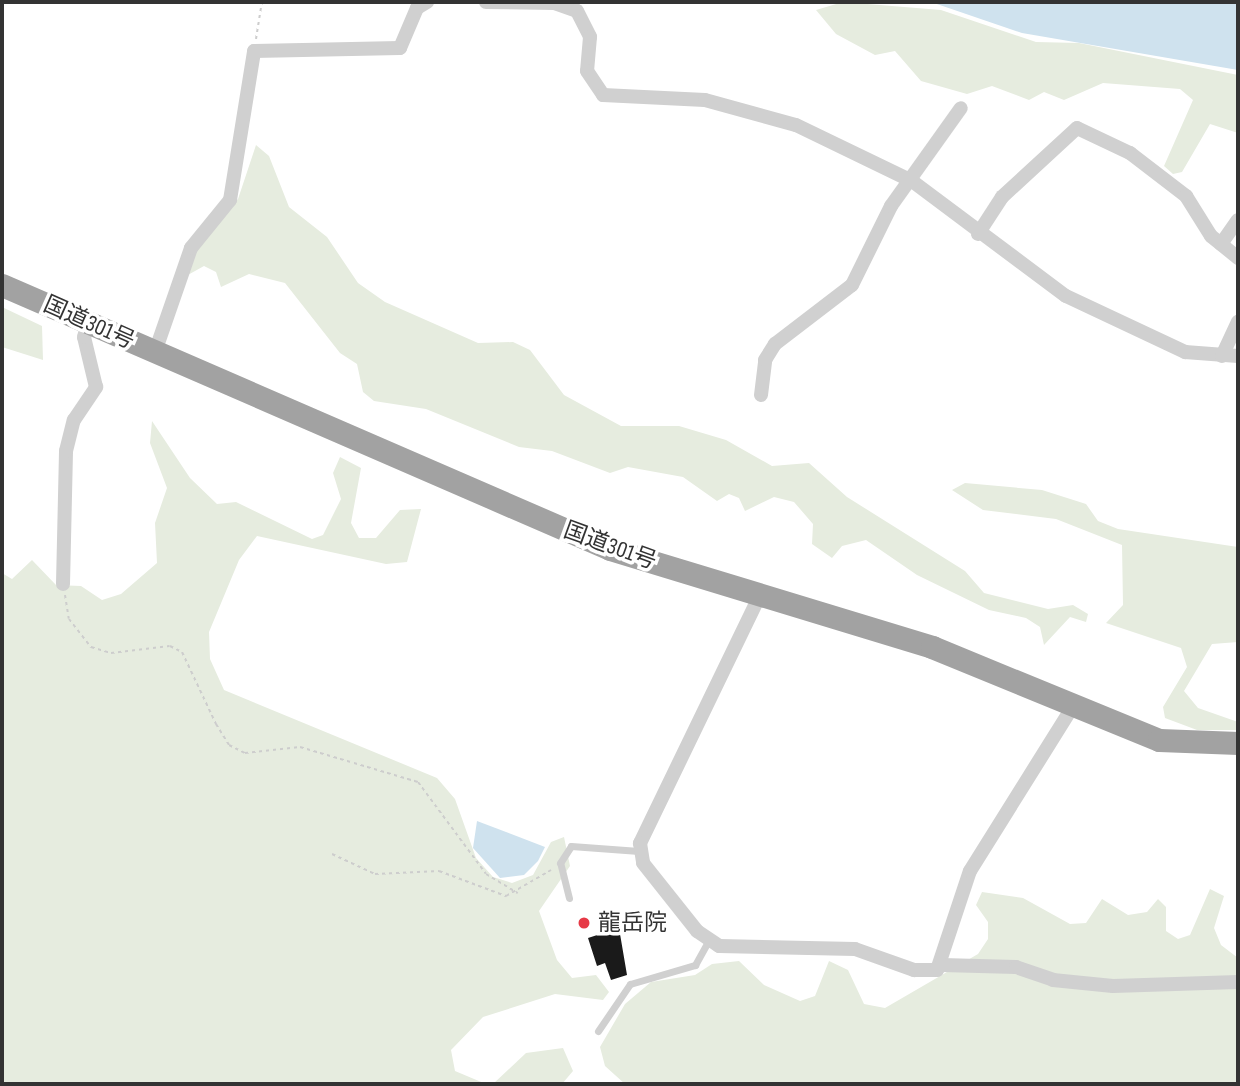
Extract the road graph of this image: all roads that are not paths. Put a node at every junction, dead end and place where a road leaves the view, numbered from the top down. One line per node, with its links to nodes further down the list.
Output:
1 (427, 2): 12 (street)
2 (486, 2): 4 (street)
3 (961, 108): 4 (street)
4 (912, 181): 6 (street); 15 (street)
5 (1238, 220): 7 (street)
6 (978, 234): 7 (street); 13 (street)
7 (1221, 244): 8 (street)
8 (1238, 258)
9 (2, 285): 11 (highway, 国道301号)
10 (1238, 322): 13 (street)
11 (88, 323): 12 (highway, 国道301号); 16 (street)
12 (155, 352): 17 (highway, 国道301号)
13 (1222, 356): 14 (street)
14 (1238, 356)
15 (761, 396)
16 (63, 584)
17 (761, 595): 18 (highway, 国道301号); 20 (street)
18 (1073, 706): 19 (highway, 国道301号); 23 (street)
19 (1238, 743)
20 (639, 851): 21 (lane); 22 (street)
21 (569, 898)
22 (708, 942): 23 (street); 25 (lane)
23 (942, 965): 24 (street)
24 (1238, 982)
25 (598, 1031)

